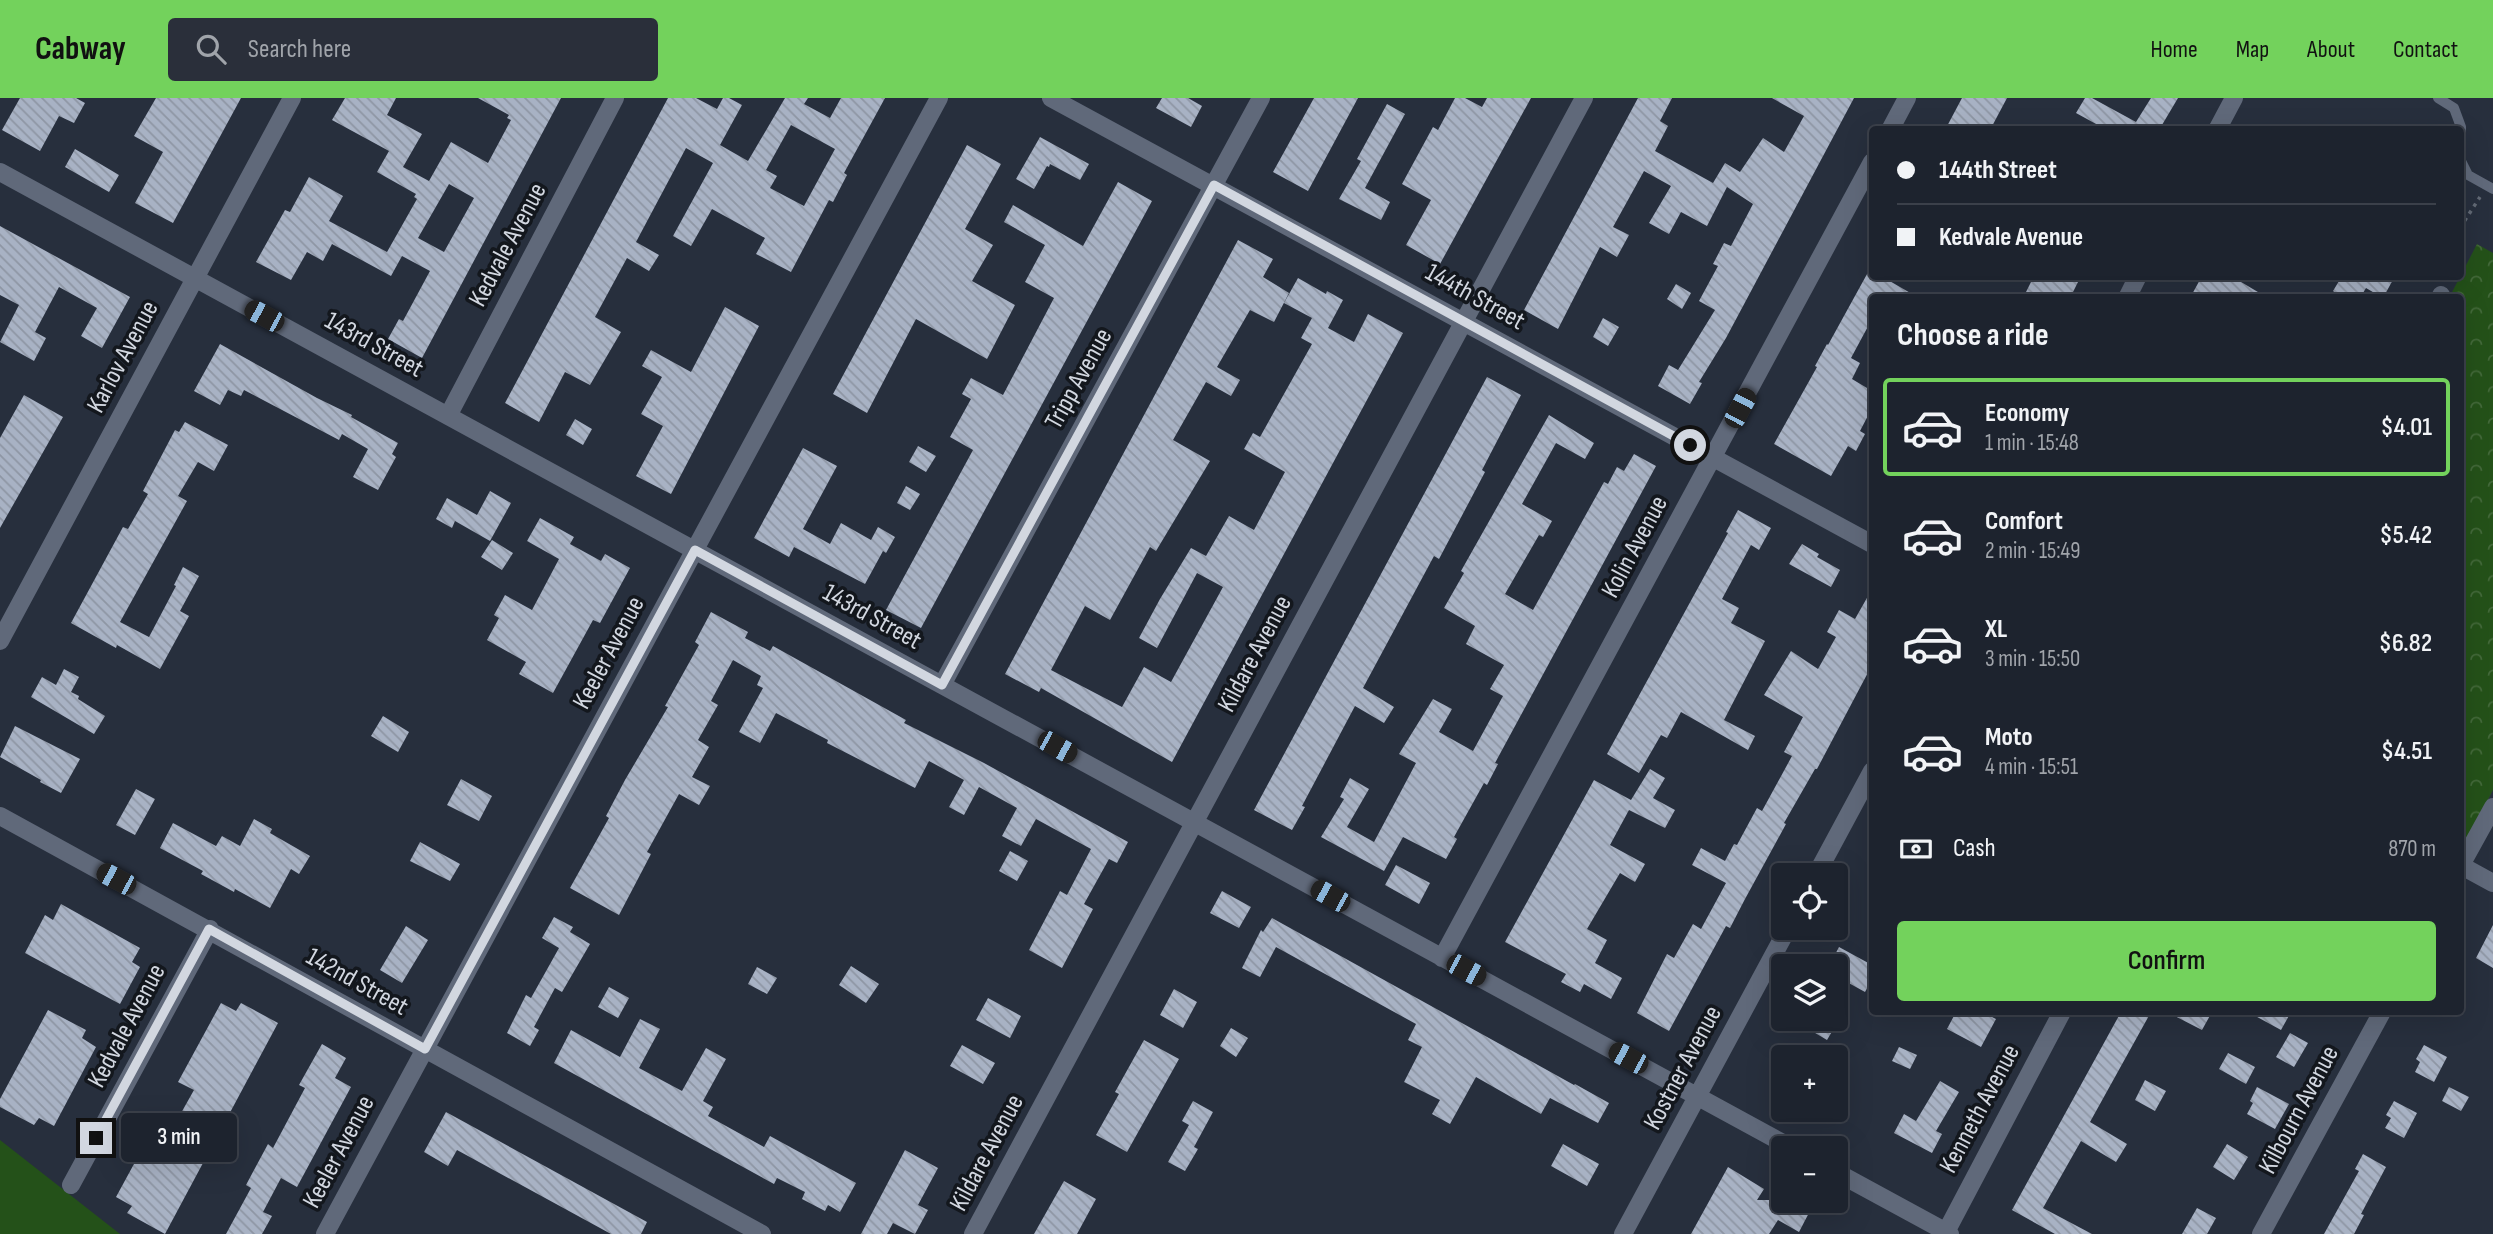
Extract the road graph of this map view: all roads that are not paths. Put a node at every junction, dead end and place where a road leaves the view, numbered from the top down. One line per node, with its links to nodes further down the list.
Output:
1 (292, 98): 18 (street, Karlov Avenue)
2 (615, 98): 20 (street, Kedvale Avenue)
3 (939, 98): 23 (street, Keeler Avenue)
4 (1051, 98): 16 (street, 144th Street)
5 (1261, 98): 16 (street, Tripp Avenue)
6 (1584, 98): 19 (street, Kildare Avenue)
7 (1907, 98): 10 (street)
8 (2234, 98): 11 (street)
9 (2438, 98): 12 (lane)
10 (1892, 126)
11 (2219, 126)
12 (2461, 126)
13 (2464, 167): 17 (lane)
14 (1869, 168): 21 (street, Kolin Avenue)
15 (0, 172): 18 (street, 143rd Street)
16 (1214, 185): 19 (street, 144th Street); 25 (street, Tripp Avenue)
17 (2490, 188)
18 (195, 278): 20 (street, 143rd Street); 24 (street, Karlov Avenue)
19 (1464, 321): 21 (street, 144th Street); 29 (street, Kildare Avenue)
20 (448, 416): 23 (street, 143rd Street)
21 (1713, 457): 22 (street, 144th Street); 36 (street, Kolin Avenue)
22 (1869, 542)
23 (695, 550): 25 (street, 143rd Street); 39 (street, Keeler Avenue)
24 (0, 642)
25 (942, 685): 29 (street, 143rd Street)
26 (1869, 777): 31 (street)
27 (2493, 807): 30 (street)
28 (0, 816): 34 (street, 142nd Street)
29 (1195, 822): 36 (street, 143rd Street); 47 (street, Kildare Avenue)
30 (2464, 860)
31 (1822, 863)
32 (2464, 868): 33 (street)
33 (2493, 883)
34 (209, 929): 39 (street, 142nd Street); 43 (street, Kedvale Avenue)
35 (1782, 940): 40 (street, Kostner Avenue)
36 (1443, 958): 40 (street, 143rd Street)
37 (2060, 1015): 44 (street, Kenneth Avenue)
38 (2380, 1015): 49 (street, Kilbourn Avenue)
39 (425, 1049): 45 (street, Keeler Avenue); 46 (street, 142nd Street)
40 (1698, 1096): 41 (street, 143rd Street); 48 (street, Kostner Avenue)
41 (1771, 1136)
42 (1848, 1179): 44 (street)
43 (71, 1185)
44 (1948, 1233)
45 (325, 1234)
46 (762, 1234)
47 (973, 1234)
48 (1623, 1234)
49 (2261, 1234)

